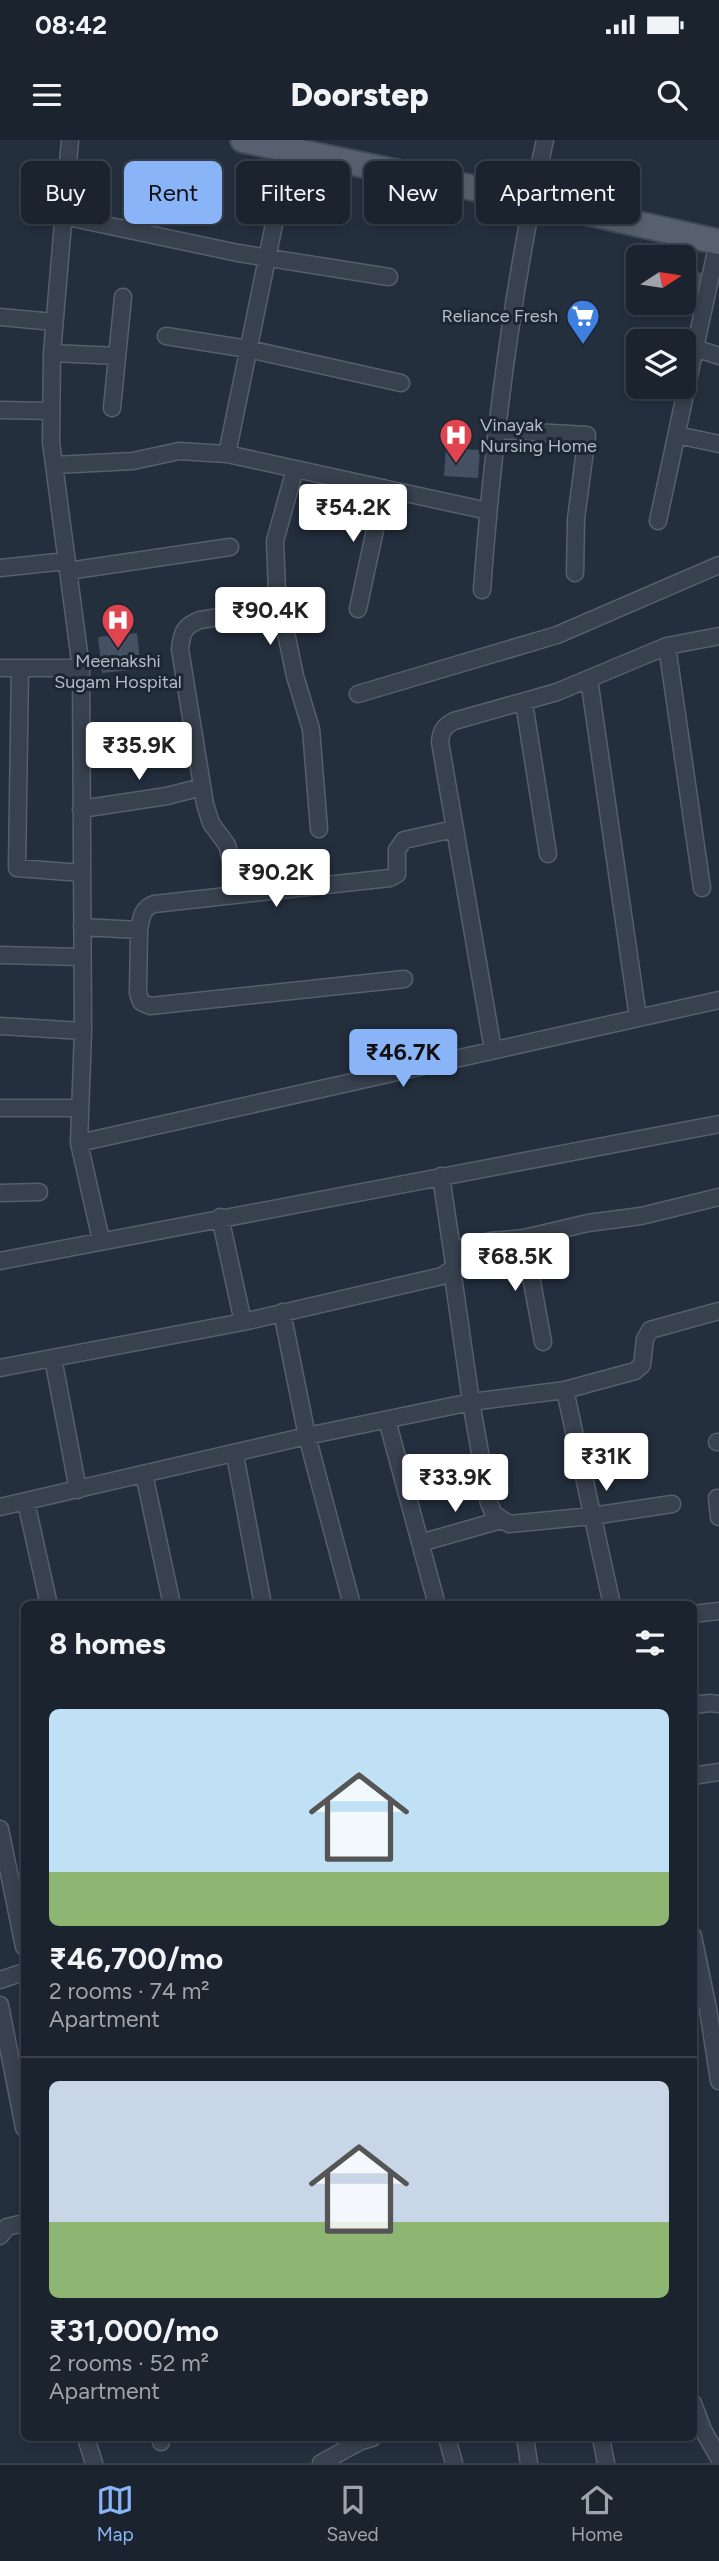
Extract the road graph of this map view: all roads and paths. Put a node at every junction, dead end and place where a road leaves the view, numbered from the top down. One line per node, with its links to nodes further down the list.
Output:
1 (70, 140): 5 (street)
2 (243, 140): 4 (main road)
3 (545, 140): 6 (street)
4 (297, 148): 7 (main road); 13 (street)
5 (68, 161)
6 (540, 161)
7 (476, 188)
8 (62, 224): 17 (street)
9 (101, 224): 13 (street)
10 (528, 224): 30 (street)
11 (638, 224): 12 (main road)
12 (718, 242): 19 (street)
13 (268, 256): 14 (street); 21 (street)
14 (389, 277)
15 (123, 297): 23 (street)
16 (0, 317): 17 (street)
17 (54, 322): 22 (street)
18 (166, 336): 21 (street)
19 (696, 343)
20 (696, 348): 24 (street)
21 (248, 349): 25 (street); 33 (street)
22 (52, 353): 23 (street); 29 (street)
23 (117, 356): 27 (street)
24 (719, 356)
25 (401, 383)
26 (684, 399): 31 (street)
27 (112, 408)
28 (0, 410): 29 (street)
29 (51, 411): 34 (street)
30 (498, 430): 37 (street); 43 (street)
31 (677, 435): 32 (street); 38 (street)
32 (719, 444)
33 (227, 454): 34 (street); 35 (street)
34 (55, 465): 41 (street)
35 (295, 469): 36 (street); 45 (street)
36 (384, 488): 37 (street); 46 (street)
37 (488, 511): 44 (street)
38 (658, 521)
39 (230, 547): 41 (street)
40 (719, 565): 53 (street)
41 (67, 566): 42 (street); 51 (street)
42 (0, 568)
43 (575, 573)
44 (482, 590)
45 (281, 607): 55 (street); 57 (street)
46 (358, 609)
47 (719, 635): 48 (street)
48 (667, 646): 52 (street); 61 (street)
49 (0, 668): 50 (street)
50 (20, 668): 51 (street); 60 (street)
51 (81, 668): 56 (street)
52 (589, 679): 54 (street); 69 (street)
53 (358, 694)
54 (524, 703): 58 (street); 59 (street)
55 (202, 787): 56 (street); 62 (street)
56 (82, 809): 60 (street)
57 (318, 829)
58 (454, 829): 62 (street); 72 (street)
59 (548, 855)
60 (82, 873): 63 (street)
61 (702, 888)
62 (240, 894): 64 (street)
63 (82, 927): 64 (street); 66 (street)
64 (139, 930): 67 (street)
65 (0, 955): 66 (street)
66 (82, 957): 71 (street)
67 (404, 979)
68 (719, 1000): 69 (street)
69 (638, 1018): 72 (street)
70 (0, 1027): 71 (street)
71 (83, 1031): 74 (street)
72 (494, 1050): 76 (street)
73 (0, 1108): 74 (street)
74 (80, 1108): 76 (street)
75 (719, 1124): 77 (street)
76 (79, 1143): 83 (street)
77 (441, 1176): 81 (street); 84 (street)
78 (39, 1192): 79 (street)
79 (0, 1193)
80 (719, 1197): 82 (street)
81 (220, 1217): 83 (street); 89 (street)
82 (524, 1238): 84 (street); 90 (street)
83 (101, 1240): 85 (street)
84 (452, 1250): 86 (street)
85 (0, 1261)
86 (452, 1269): 88 (street); 94 (street)
87 (719, 1311): 93 (street)
88 (282, 1312): 89 (street); 96 (street)
89 (243, 1322): 91 (street)
90 (542, 1342)
91 (53, 1358): 92 (street); 99 (street)
92 (0, 1368)
93 (565, 1390): 94 (street); 104 (street)
94 (471, 1402): 95 (street); 106 (street)
95 (387, 1420): 96 (street); 107 (street)
96 (307, 1436): 97 (street); 111 (street)
97 (235, 1455): 98 (street); 110 (street)
98 (144, 1474): 99 (street); 109 (street)
99 (78, 1490): 101 (street)
100 (717, 1498): 105 (street)
101 (26, 1502): 103 (street); 108 (street)
102 (671, 1504): 104 (street)
103 (0, 1507)
104 (593, 1516): 106 (street); 113 (street)
105 (719, 1517)
106 (501, 1520): 107 (street)
107 (421, 1543): 112 (street)
108 (48, 1601)
109 (171, 1601)
110 (262, 1601)
111 (351, 1601)
112 (436, 1601)
113 (611, 1601)
114 (719, 1611): 115 (street)
115 (697, 1614)
116 (719, 1704): 117 (street)
117 (697, 1705)
118 (719, 1772): 119 (street)
119 (697, 1775)
120 (0, 1829): 121 (street)
121 (21, 1932)
122 (697, 1955): 126 (street)
123 (21, 1973): 124 (street)
124 (0, 1980)
125 (0, 2005): 127 (street)
126 (719, 2081)
127 (21, 2113)
128 (21, 2224): 129 (street)
129 (0, 2236)
130 (697, 2414): 136 (street)
131 (87, 2441): 137 (street)
132 (361, 2441): 138 (street)
133 (448, 2441): 139 (street)
134 (525, 2441): 140 (street)
135 (602, 2441): 141 (street)
136 (719, 2458)
137 (94, 2463)
138 (321, 2463)
139 (454, 2463)
140 (529, 2463)
141 (606, 2463)

